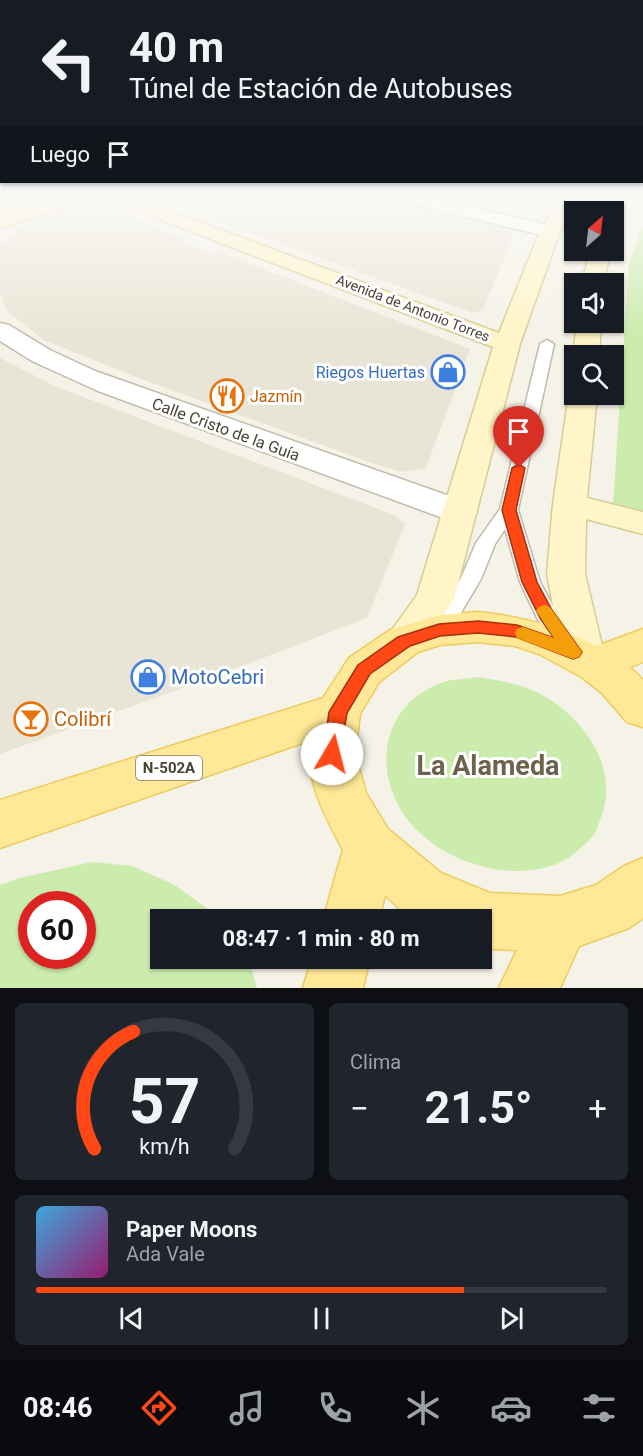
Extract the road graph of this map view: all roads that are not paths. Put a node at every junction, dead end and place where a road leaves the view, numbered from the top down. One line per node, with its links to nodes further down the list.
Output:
1 (239, 243): 4 (main road, Avenida de Antonio Torres)
2 (545, 243): 4 (main road)
3 (0, 330): 9 (street, Calle Cristo de la Guía)
4 (507, 344): 9 (main road)
5 (547, 344): 8 (lane)
6 (581, 405): 7 (main road)
7 (570, 504): 10 (main road); 13 (main road)
8 (509, 510): 11 (lane); 13 (lane)
9 (460, 512): 11 (main road)
10 (643, 524)
11 (422, 636): 13 (main road); 14 (main road)
12 (643, 645): 13 (main road)
13 (609, 674)
14 (338, 712): 15 (main road, N-502A); 16 (main road)
15 (0, 824)
16 (370, 847): 18 (main road); 19 (main road)
17 (643, 885): 19 (main road)
18 (354, 909)
19 (560, 924): 22 (main road)
20 (338, 969): 21 (main road)
21 (333, 988)
22 (529, 988)

